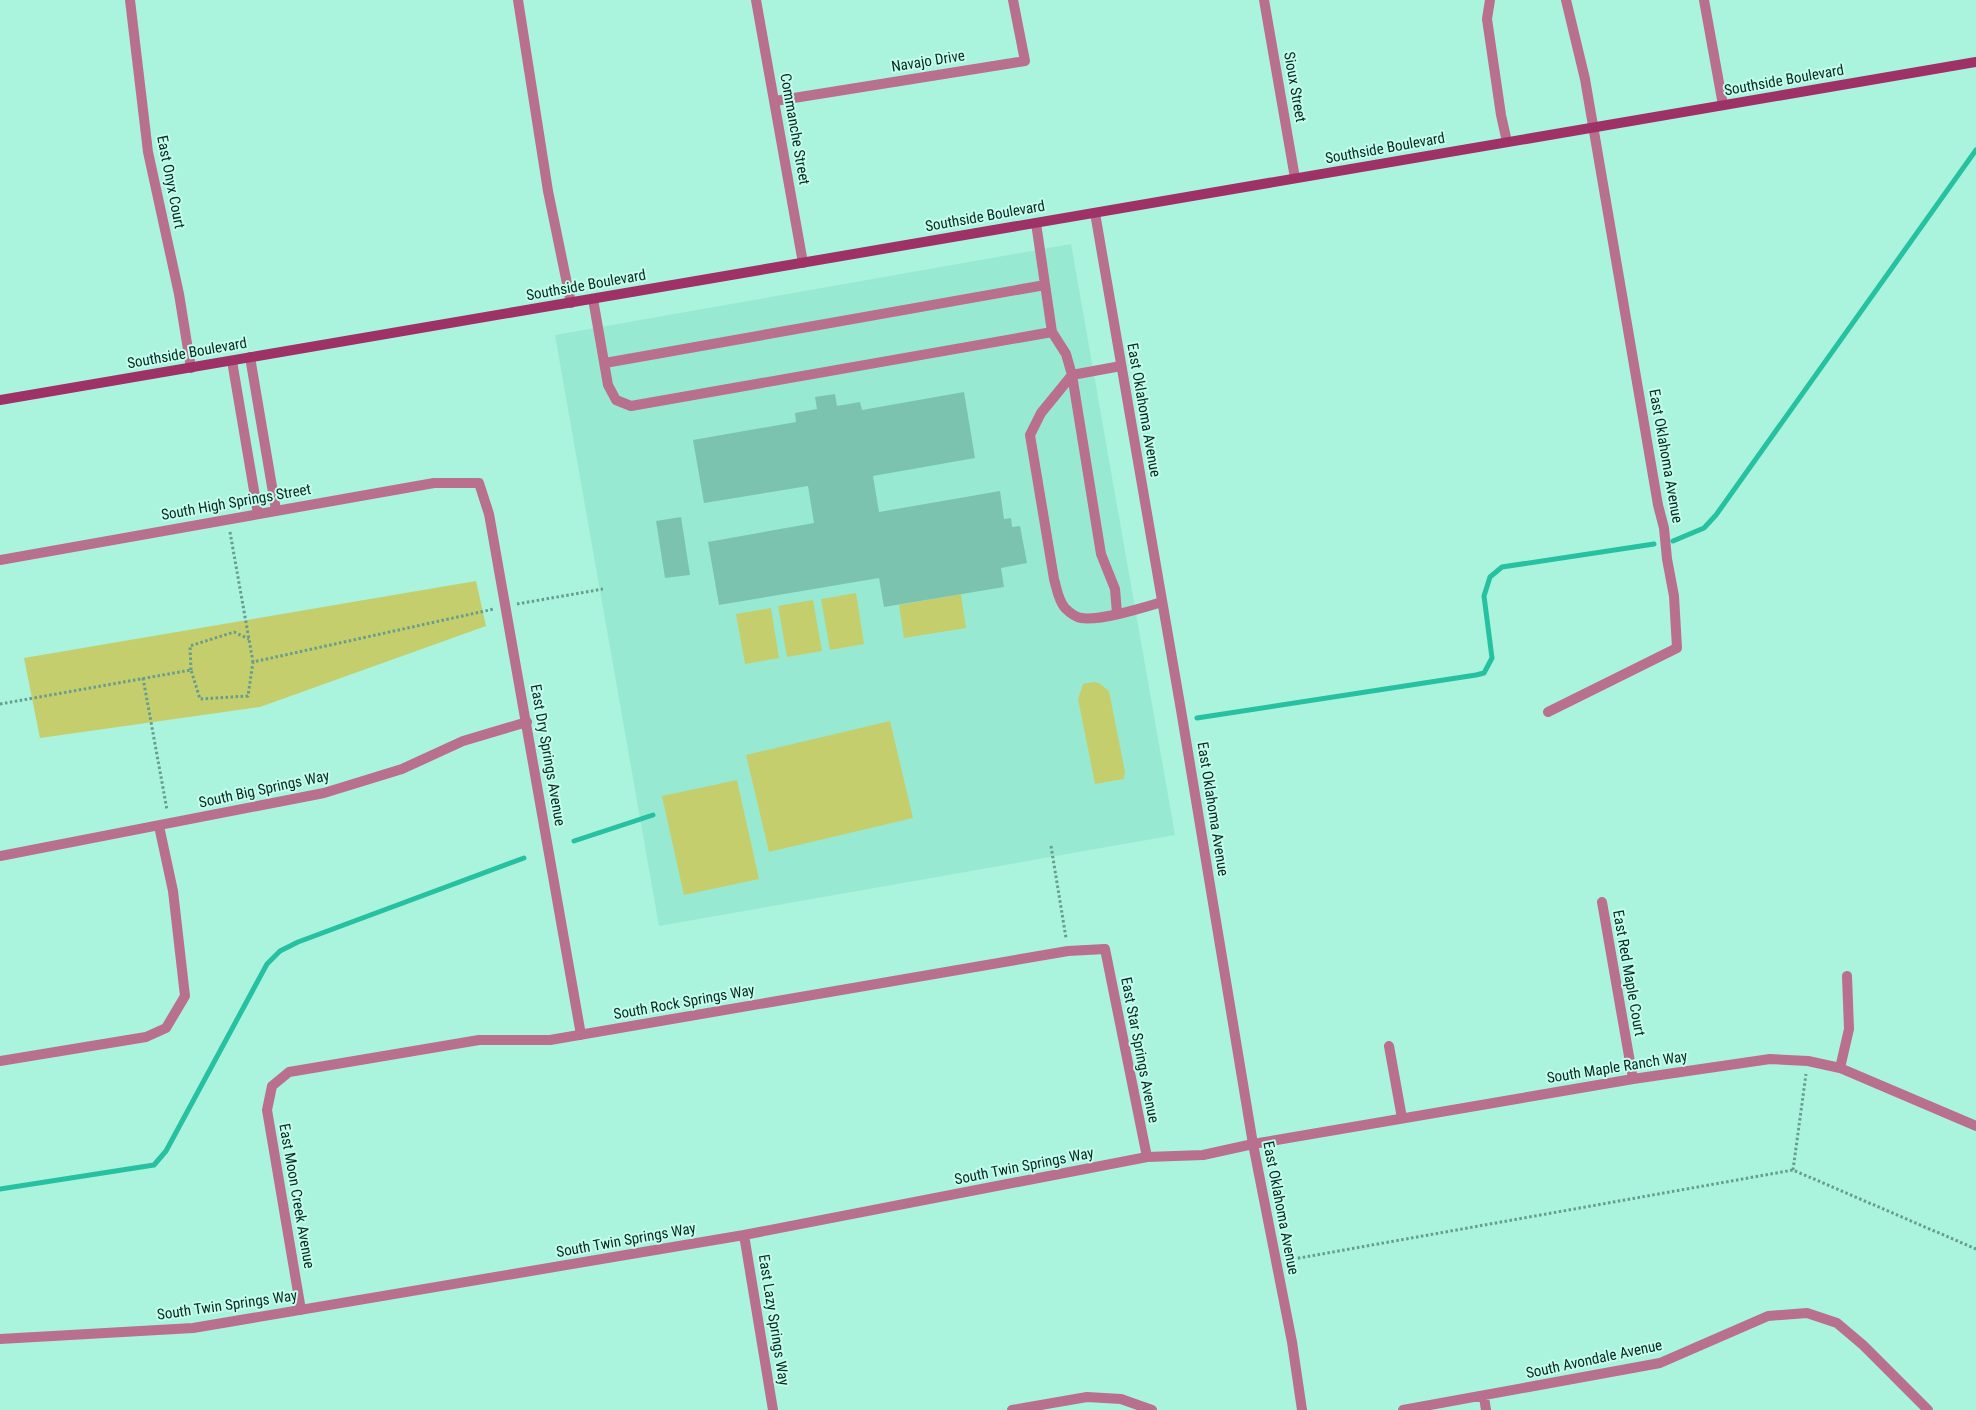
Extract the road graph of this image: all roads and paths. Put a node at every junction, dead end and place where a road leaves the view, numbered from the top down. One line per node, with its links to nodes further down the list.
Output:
1 (130, 0): 26 (street, East Onyx Court)
2 (518, 0): 20 (street)
3 (756, 0): 10 (street, Commanche Street)
4 (1013, 0): 10 (street, Navajo Drive)
5 (1264, 0): 14 (street, Sioux Street)
6 (1490, 0): 13 (street)
7 (1566, 0): 12 (street)
8 (1704, 0): 11 (street)
9 (1976, 62): 11 (main road, Southside Boulevard)
10 (774, 101): 17 (street, Commanche Street)
11 (1723, 105): 12 (main road, Southside Boulevard)
12 (1593, 128): 13 (main road, Southside Boulevard); 43 (street, East Oklahoma Avenue)
13 (1507, 142): 14 (main road, Southside Boulevard)
14 (1295, 178): 15 (main road, Southside Boulevard)
15 (1094, 213): 16 (main road, Southside Boulevard); 25 (street, East Oklahoma Avenue)
16 (1036, 223): 17 (main road, Southside Boulevard); 18 (street)
17 (803, 263): 19 (main road, Southside Boulevard)
18 (1045, 286): 21 (street); 24 (street)
19 (593, 299): 20 (main road, Southside Boulevard); 24 (street)
20 (571, 303): 22 (main road, Southside Boulevard)
21 (1052, 332): 24 (street); 27 (street)
22 (250, 357): 23 (main road, Southside Boulevard); 30 (street)
23 (232, 361): 26 (main road, Southside Boulevard); 31 (street)
24 (605, 363)
25 (1121, 366): 27 (street); 35 (street, East Oklahoma Avenue)
26 (191, 368): 28 (main road, Southside Boulevard)
27 (1072, 375): 37 (street); 37 (street)
28 (0, 400)
29 (479, 483): 30 (street, South High Springs Street); 36 (street, East Dry Springs Avenue)
30 (276, 510): 31 (street, South High Springs Street)
31 (258, 514): 32 (street, South High Springs Street)
32 (228, 519): 33 (street, South High Springs Street); 38 (path)
33 (0, 560)
34 (603, 589): 36 (path)
35 (1162, 602): 37 (street); 61 (street, East Oklahoma Avenue)
36 (506, 606): 39 (path); 44 (street, East Dry Springs Avenue)
37 (1117, 613)
38 (249, 639): 39 (path); 40 (path)
39 (253, 662): 40 (path)
40 (191, 670): 41 (path)
41 (143, 678): 42 (path); 45 (path)
42 (0, 704)
43 (1548, 712)
44 (527, 722): 45 (street, South Big Springs Way); 52 (street, East Dry Springs Avenue)
45 (165, 825): 47 (street, South Big Springs Way); 54 (street)
46 (1051, 846): 50 (path)
47 (0, 856)
48 (1602, 902): 57 (street, East Red Maple Court)
49 (1105, 950): 50 (street, South Rock Springs Way); 62 (street, East Star Springs Avenue)
50 (1068, 951): 52 (street, South Rock Springs Way)
51 (1847, 976): 56 (street)
52 (581, 1035): 58 (street, South Rock Springs Way)
53 (1389, 1046): 59 (street)
54 (0, 1061)
55 (1808, 1061): 56 (street, South Maple Ranch Way); 57 (street, South Maple Ranch Way); 63 (path)
56 (1840, 1068): 60 (street, South Maple Ranch Way)
57 (1633, 1078): 59 (street, South Maple Ranch Way)
58 (272, 1086): 67 (street, East Moon Creek Avenue)
59 (1402, 1118): 61 (street, South Maple Ranch Way)
60 (1976, 1126)
61 (1253, 1144): 62 (street, South Twin Springs Way); 66 (street, East Oklahoma Avenue)
62 (1146, 1157): 64 (street, South Twin Springs Way)
63 (1794, 1170): 65 (path); 66 (path)
64 (744, 1235): 67 (street, South Twin Springs Way); 70 (street, East Lazy Springs Way)
65 (1976, 1249)
66 (1277, 1262): 73 (street, East Oklahoma Avenue)
67 (301, 1310): 68 (street, South Twin Springs Way)
68 (0, 1338)
69 (1484, 1397): 74 (street, South Avondale Avenue); 75 (street); 76 (street, South Avondale Avenue)
70 (773, 1410)
71 (1012, 1410): 72 (street)
72 (1152, 1410)
73 (1302, 1410)
74 (1403, 1410)
75 (1486, 1410)
76 (1928, 1410)

